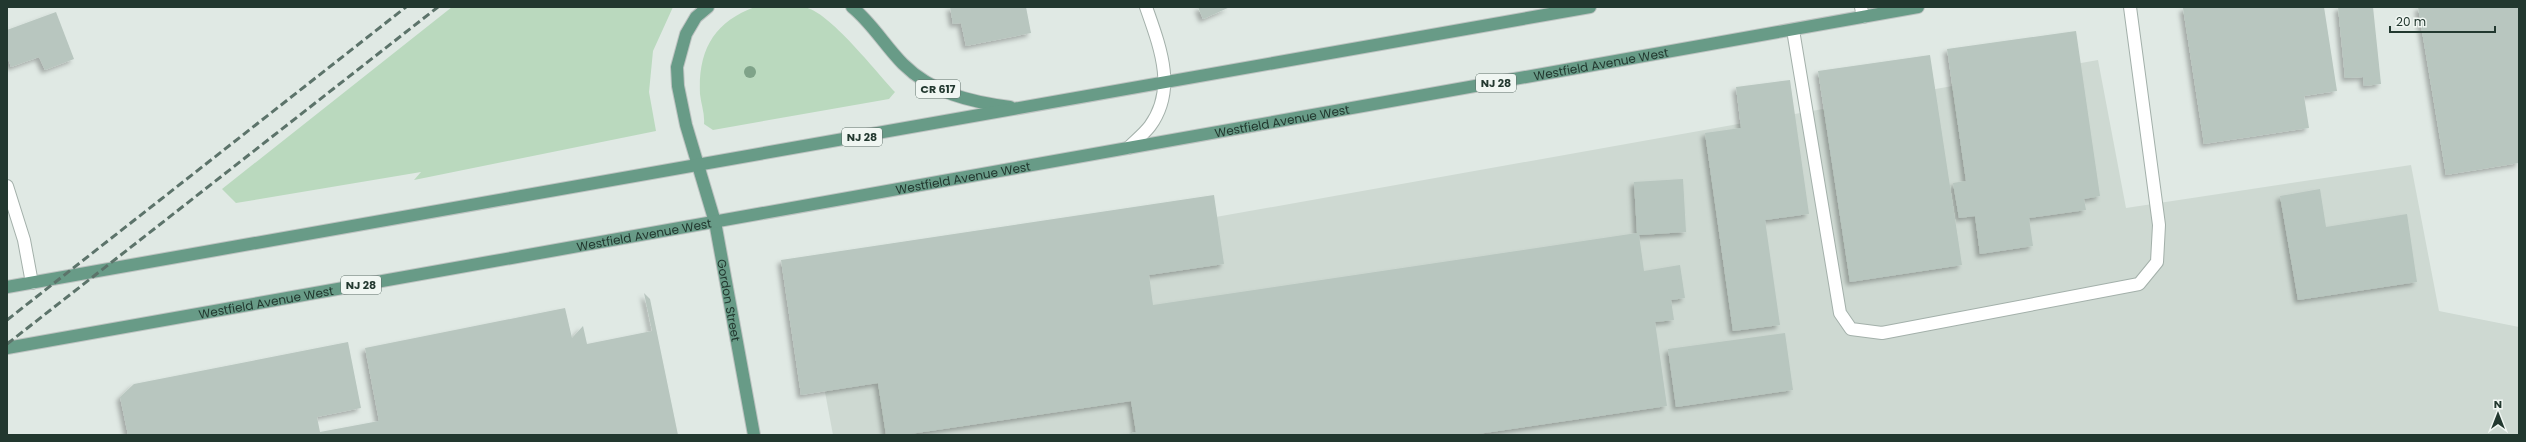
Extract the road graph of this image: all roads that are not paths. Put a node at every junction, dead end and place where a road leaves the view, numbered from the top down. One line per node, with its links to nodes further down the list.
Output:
1 (708, 7): 12 (main road, Gordon Street)
2 (852, 7): 10 (main road, CR 617)
3 (1146, 7): 9 (street)
4 (1590, 7): 9 (main road, NJ 28)
5 (1918, 7): 7 (main road, Westfield Avenue West / NJ 28)
6 (2130, 7): 8 (street)
7 (1862, 12): 8 (main road, Westfield Avenue West / NJ 28)
8 (1793, 30): 11 (main road, Westfield Avenue West / NJ 28)
9 (1166, 81): 10 (main road, NJ 28); 11 (street)
10 (1023, 108): 12 (main road, NJ 28)
11 (1128, 148): 14 (main road, Westfield Avenue West / NJ 28)
12 (700, 166): 14 (main road, Gordon Street); 15 (main road, NJ 28)
13 (7, 186): 15 (street)
14 (716, 222): 17 (main road, Westfield Avenue West / NJ 28); 18 (main road, Gordon Street)
15 (32, 283): 16 (main road, NJ 28)
16 (7, 287)
17 (7, 348)
18 (754, 435)

